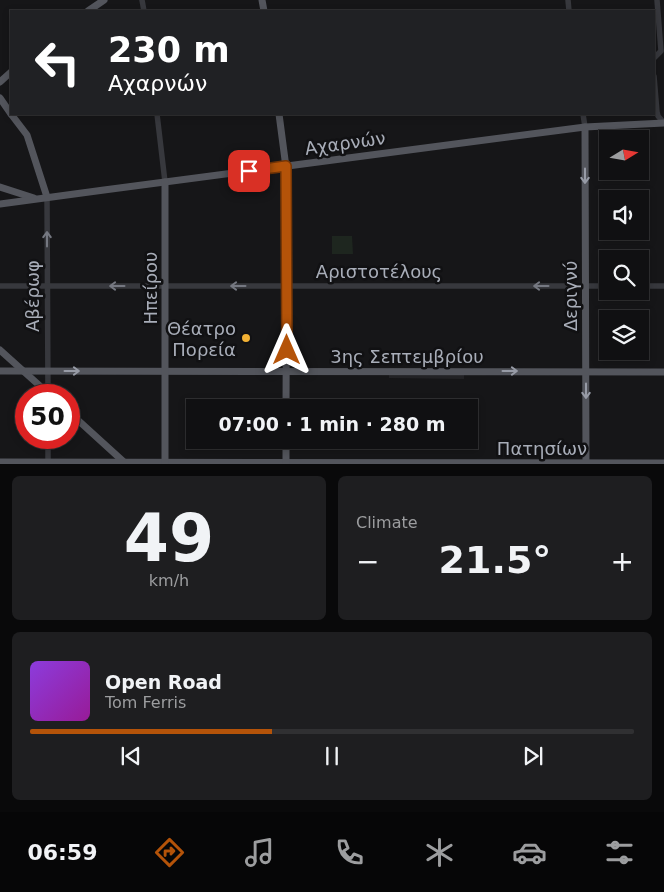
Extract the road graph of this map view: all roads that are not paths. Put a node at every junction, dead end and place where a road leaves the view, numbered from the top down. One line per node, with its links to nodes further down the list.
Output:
1 (104, 0): 3 (main road)
2 (657, 0): 4 (street)
3 (89, 10)
4 (655, 57)
5 (10, 73): 6 (main road)
6 (0, 82)
7 (655, 88): 14 (street)
8 (0, 98): 9 (main road)
9 (10, 113)
10 (12, 115): 19 (main road)
11 (157, 115): 17 (street, Ηπείρου)
12 (279, 115): 16 (main road)
13 (583, 115): 15 (street)
14 (664, 123): 15 (main road, Αχαρνών)
15 (585, 127): 16 (main road, Αχαρνών); 26 (main road, Δεριγνύ, one-way to 26)
16 (286, 166): 17 (main road, Αχαρνών); 25 (main road)
17 (165, 182): 19 (main road, Αχαρνών); 24 (main road, Ηπείρου)
18 (0, 187): 20 (main road)
19 (47, 197): 20 (main road, Αχαρνών); 23 (street, Αβέρωφ, one-way to 19)
20 (37, 198): 21 (main road, Αχαρνών)
21 (0, 204)
22 (0, 286): 23 (street, Αριστοτέλους)
23 (47, 286): 24 (street, Αριστοτέλους, one-way to 23); 34 (street, Αβέρωφ)
24 (165, 286): 25 (street, Αριστοτέλους, one-way to 24); 35 (main road, Ηπείρου)
25 (287, 286): 26 (street, Αριστοτέλους, one-way to 25); 31 (main road)
26 (585, 286): 27 (street, Αριστοτέλους); 36 (main road, Δεριγνύ)
27 (599, 286)
28 (649, 286): 29 (street)
29 (664, 286)
30 (0, 350): 33 (main road)
31 (287, 370): 35 (main road, 3ης Σεπτεμβρίου); 36 (main road, 3ης Σεπτεμβρίου, one-way to 36); 40 (main road)
32 (0, 371): 33 (main road, 3ης Σεπτεμβρίου)
33 (23, 371): 34 (main road, 3ης Σεπτεμβρίου); 38 (main road)
34 (48, 371): 35 (main road, 3ης Σεπτεμβρίου, one-way to 35); 39 (street, Αβέρωφ)
35 (165, 372): 50 (main road, Ηπείρου)
36 (586, 372): 37 (main road, 3ης Σεπτεμβρίου); 54 (main road, Δεριγνύ, one-way to 54)
37 (664, 372)
38 (38, 384)
39 (49, 384)
40 (286, 399)
41 (80, 422): 42 (main road)
42 (101, 442): 47 (main road); 49 (main road)
43 (48, 449): 46 (street)
44 (286, 449): 48 (main road)
45 (0, 462): 46 (main road, Πατησίων)
46 (48, 462): 47 (main road, Πατησίων)
47 (97, 462): 49 (main road, Πατησίων)
48 (286, 462): 50 (main road, Πατησίων); 51 (main road, Πατησίων)
49 (125, 463): 50 (main road, Πατησίων)
50 (165, 463)
51 (321, 463): 52 (main road, Πατησίων)
52 (332, 463): 54 (main road, Πατησίων)
53 (664, 463): 54 (main road, Πατησίων)
54 (586, 464)

